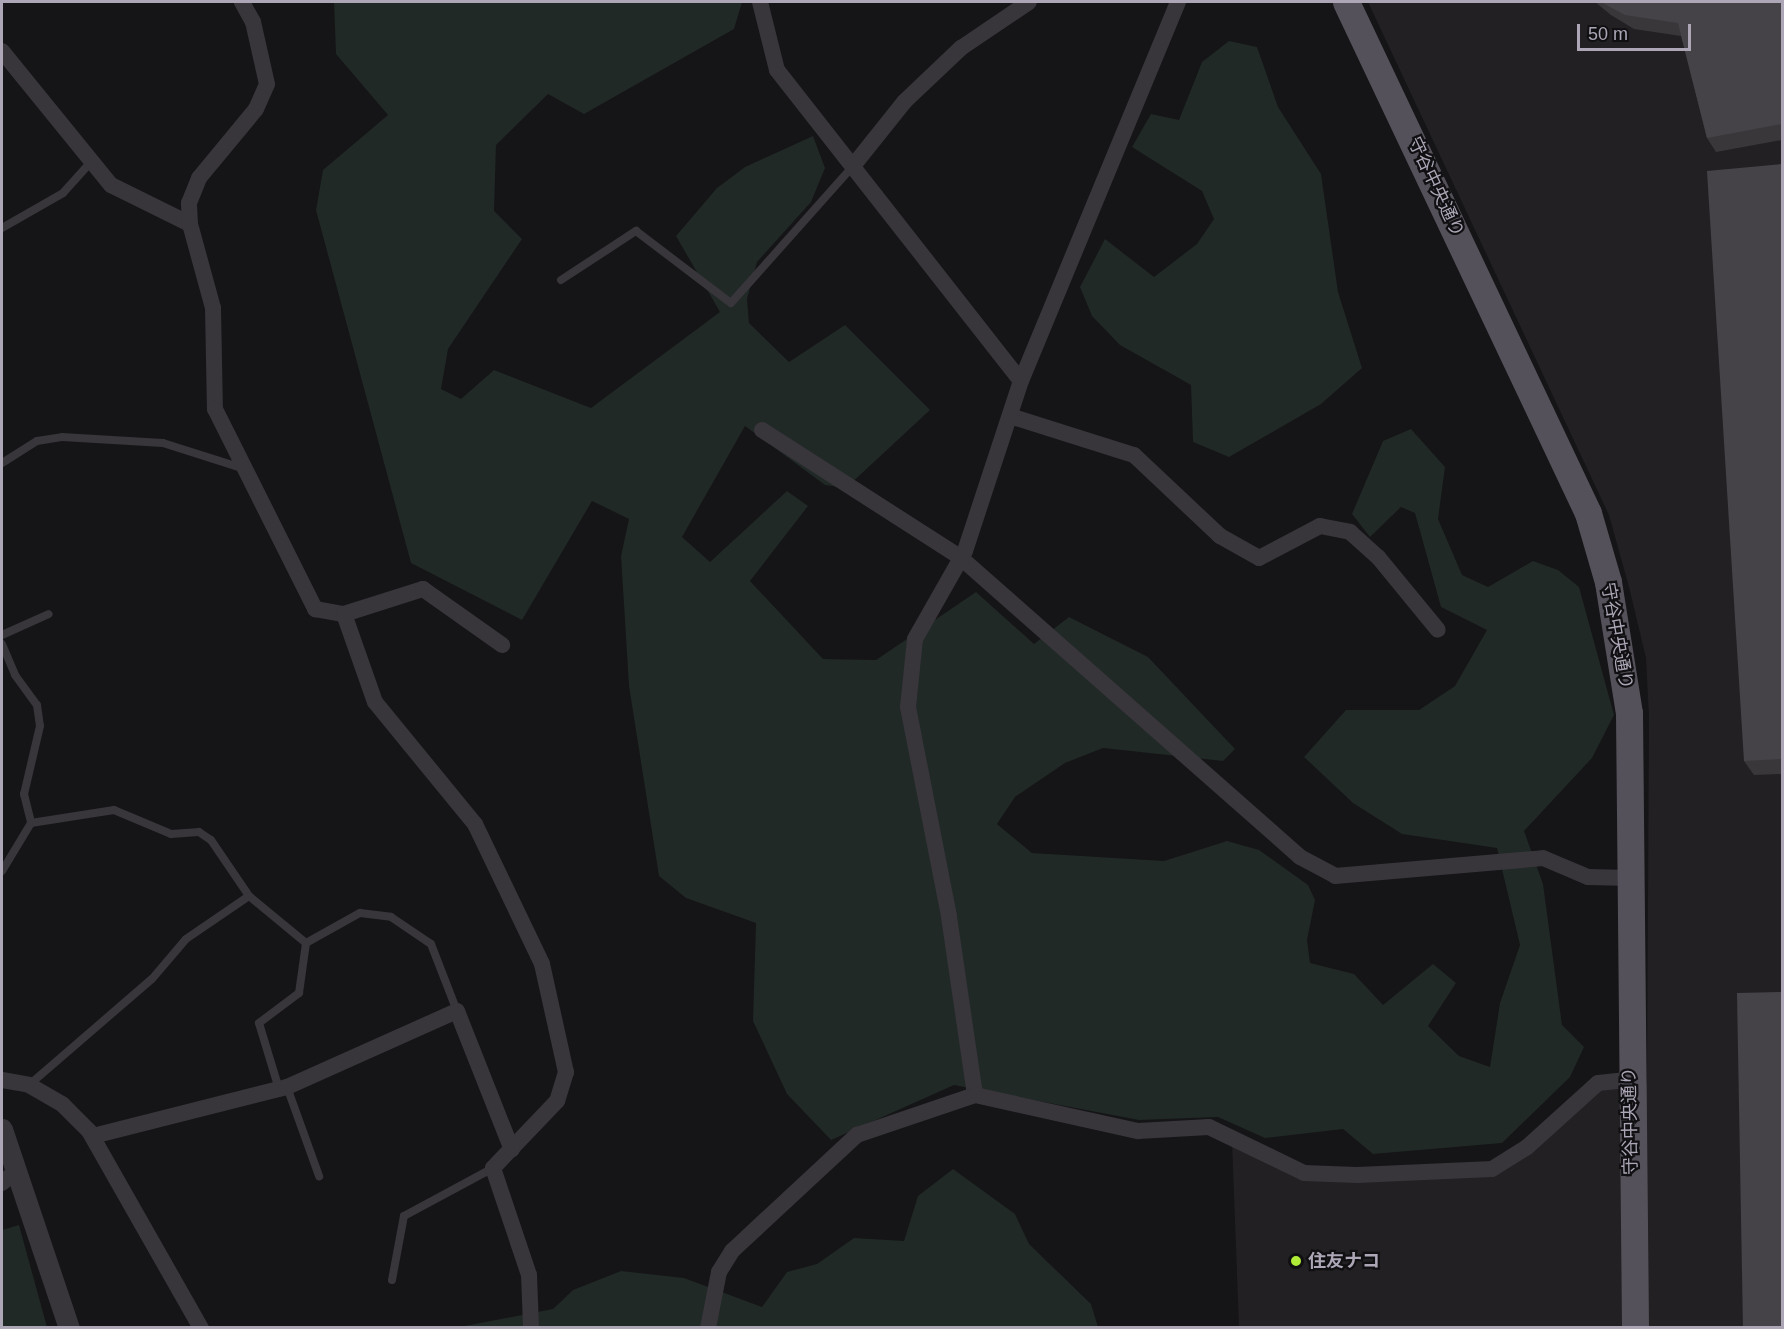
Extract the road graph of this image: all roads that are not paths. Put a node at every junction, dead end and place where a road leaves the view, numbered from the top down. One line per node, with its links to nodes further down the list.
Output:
1 (242, 2): 9 (street)
2 (759, 2): 8 (street)
3 (1029, 2): 8 (street)
4 (1178, 2): 12 (street)
5 (1346, 2): 26 (main road, 守谷中央通り)
6 (2, 51): 7 (street)
7 (90, 163): 9 (street); 10 (lane)
8 (853, 166): 11 (lane); 12 (street)
9 (190, 224): 16 (street)
10 (2, 228)
11 (561, 280)
12 (1021, 381): 13 (street)
13 (1010, 416): 17 (street); 20 (street)
14 (762, 430): 17 (street)
15 (2, 463): 16 (lane)
16 (246, 469): 19 (street)
17 (961, 558): 26 (street); 34 (street)
18 (50, 614): 21 (lane)
19 (344, 614): 23 (street); 37 (street)
20 (1438, 630)
21 (2, 635)
22 (2, 644): 24 (lane)
23 (502, 645)
24 (32, 823): 25 (lane); 27 (lane)
25 (2, 871)
26 (1630, 878): 31 (main road, 守谷中央通り)
27 (249, 896): 28 (lane); 32 (lane)
28 (306, 943): 29 (lane); 33 (lane)
29 (458, 1011): 33 (street); 37 (street)
30 (2, 1080): 32 (street)
31 (1629, 1080): 34 (street); 47 (main road, 守谷中央通り)
32 (29, 1085): 36 (street)
33 (283, 1088): 36 (street); 40 (lane)
34 (975, 1095): 46 (street)
35 (2, 1129): 39 (street)
36 (93, 1137): 44 (street)
37 (512, 1150): 38 (street)
38 (493, 1168): 42 (lane); 45 (street)
39 (18, 1169): 41 (street); 43 (street)
40 (319, 1176)
41 (2, 1183)
42 (392, 1280)
43 (69, 1328)
44 (201, 1328)
45 (531, 1328)
46 (708, 1328)
47 (1635, 1328)

